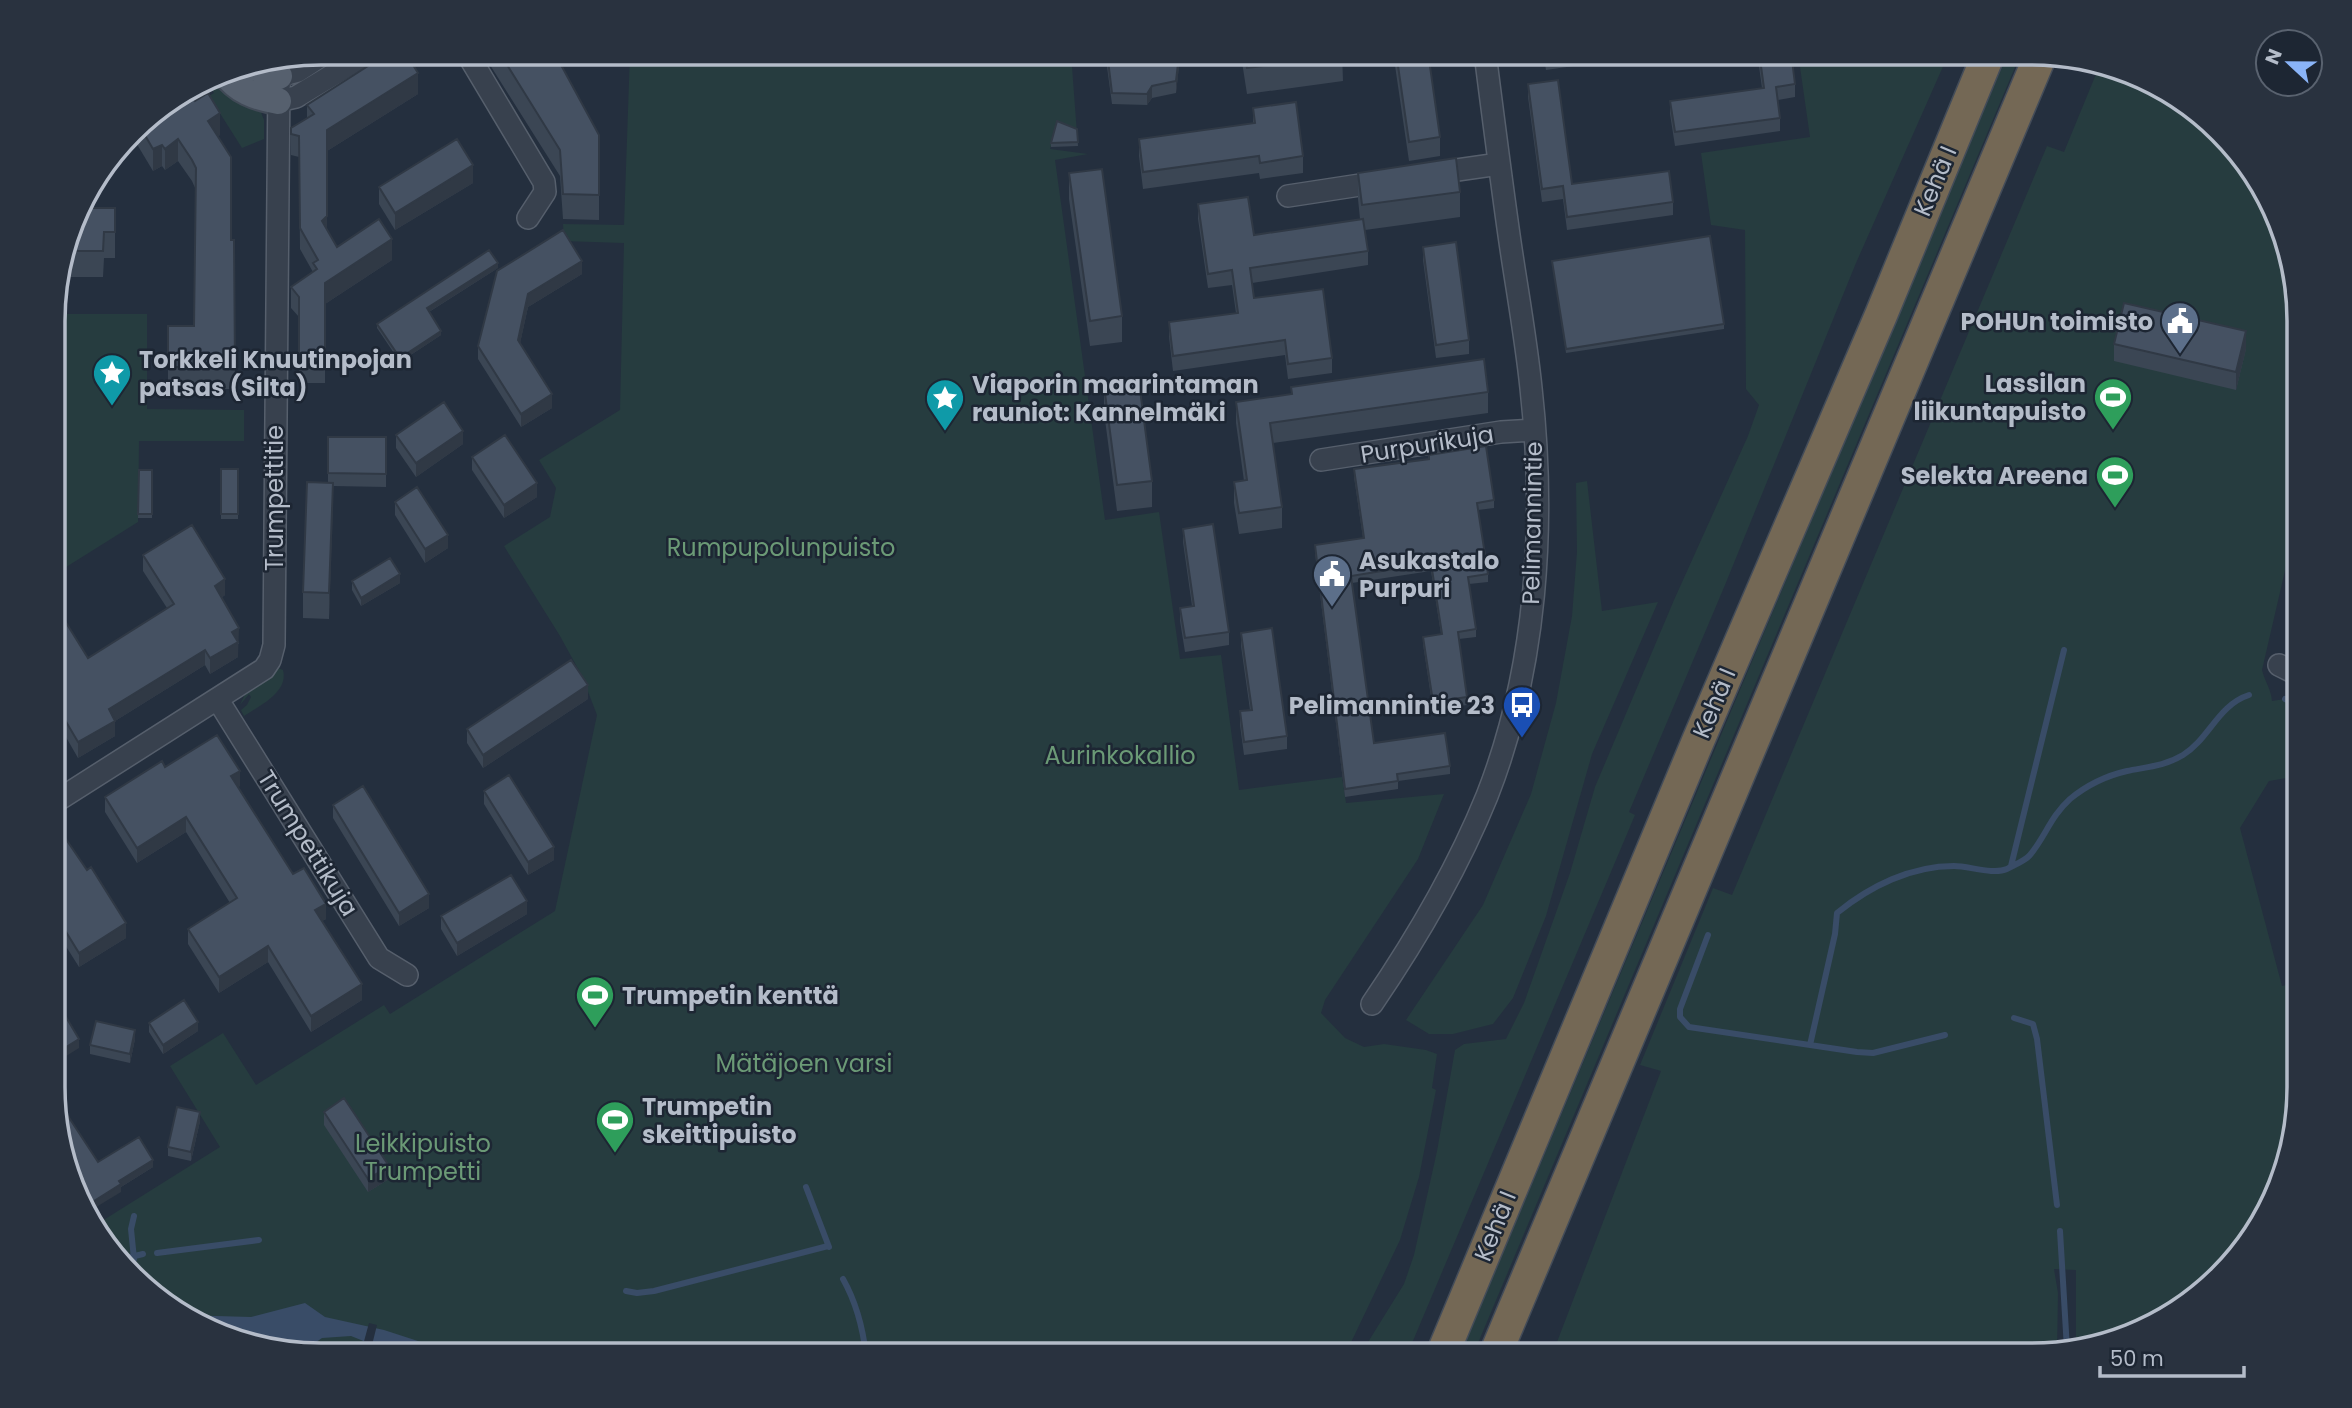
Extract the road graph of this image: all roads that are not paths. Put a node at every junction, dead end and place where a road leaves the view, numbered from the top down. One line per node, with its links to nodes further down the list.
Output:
1 (307, 65): 9 (street)
2 (348, 65): 9 (street)
3 (475, 65): 12 (street)
4 (1487, 65): 10 (street, Pelimannintie)
5 (1984, 65): 21 (highway, Kehä I)
6 (2036, 65): 22 (highway, Kehä I)
7 (262, 72): 9 (main road)
8 (230, 81): 9 (main road)
9 (278, 89): 17 (street, Trumpettitie)
10 (1499, 164): 11 (street); 13 (street, Pelimannintie)
11 (1288, 196)
12 (528, 218)
13 (1534, 430): 14 (street, Purpurikuja); 20 (street, Pelimannintie)
14 (1321, 460)
15 (2279, 665): 16 (street)
16 (2287, 669)
17 (218, 700): 18 (street, Trumpettitie); 19 (street, Trumpettikuja)
18 (65, 796)
19 (407, 975)
20 (1372, 1004)
21 (1447, 1343)
22 (1500, 1343)

